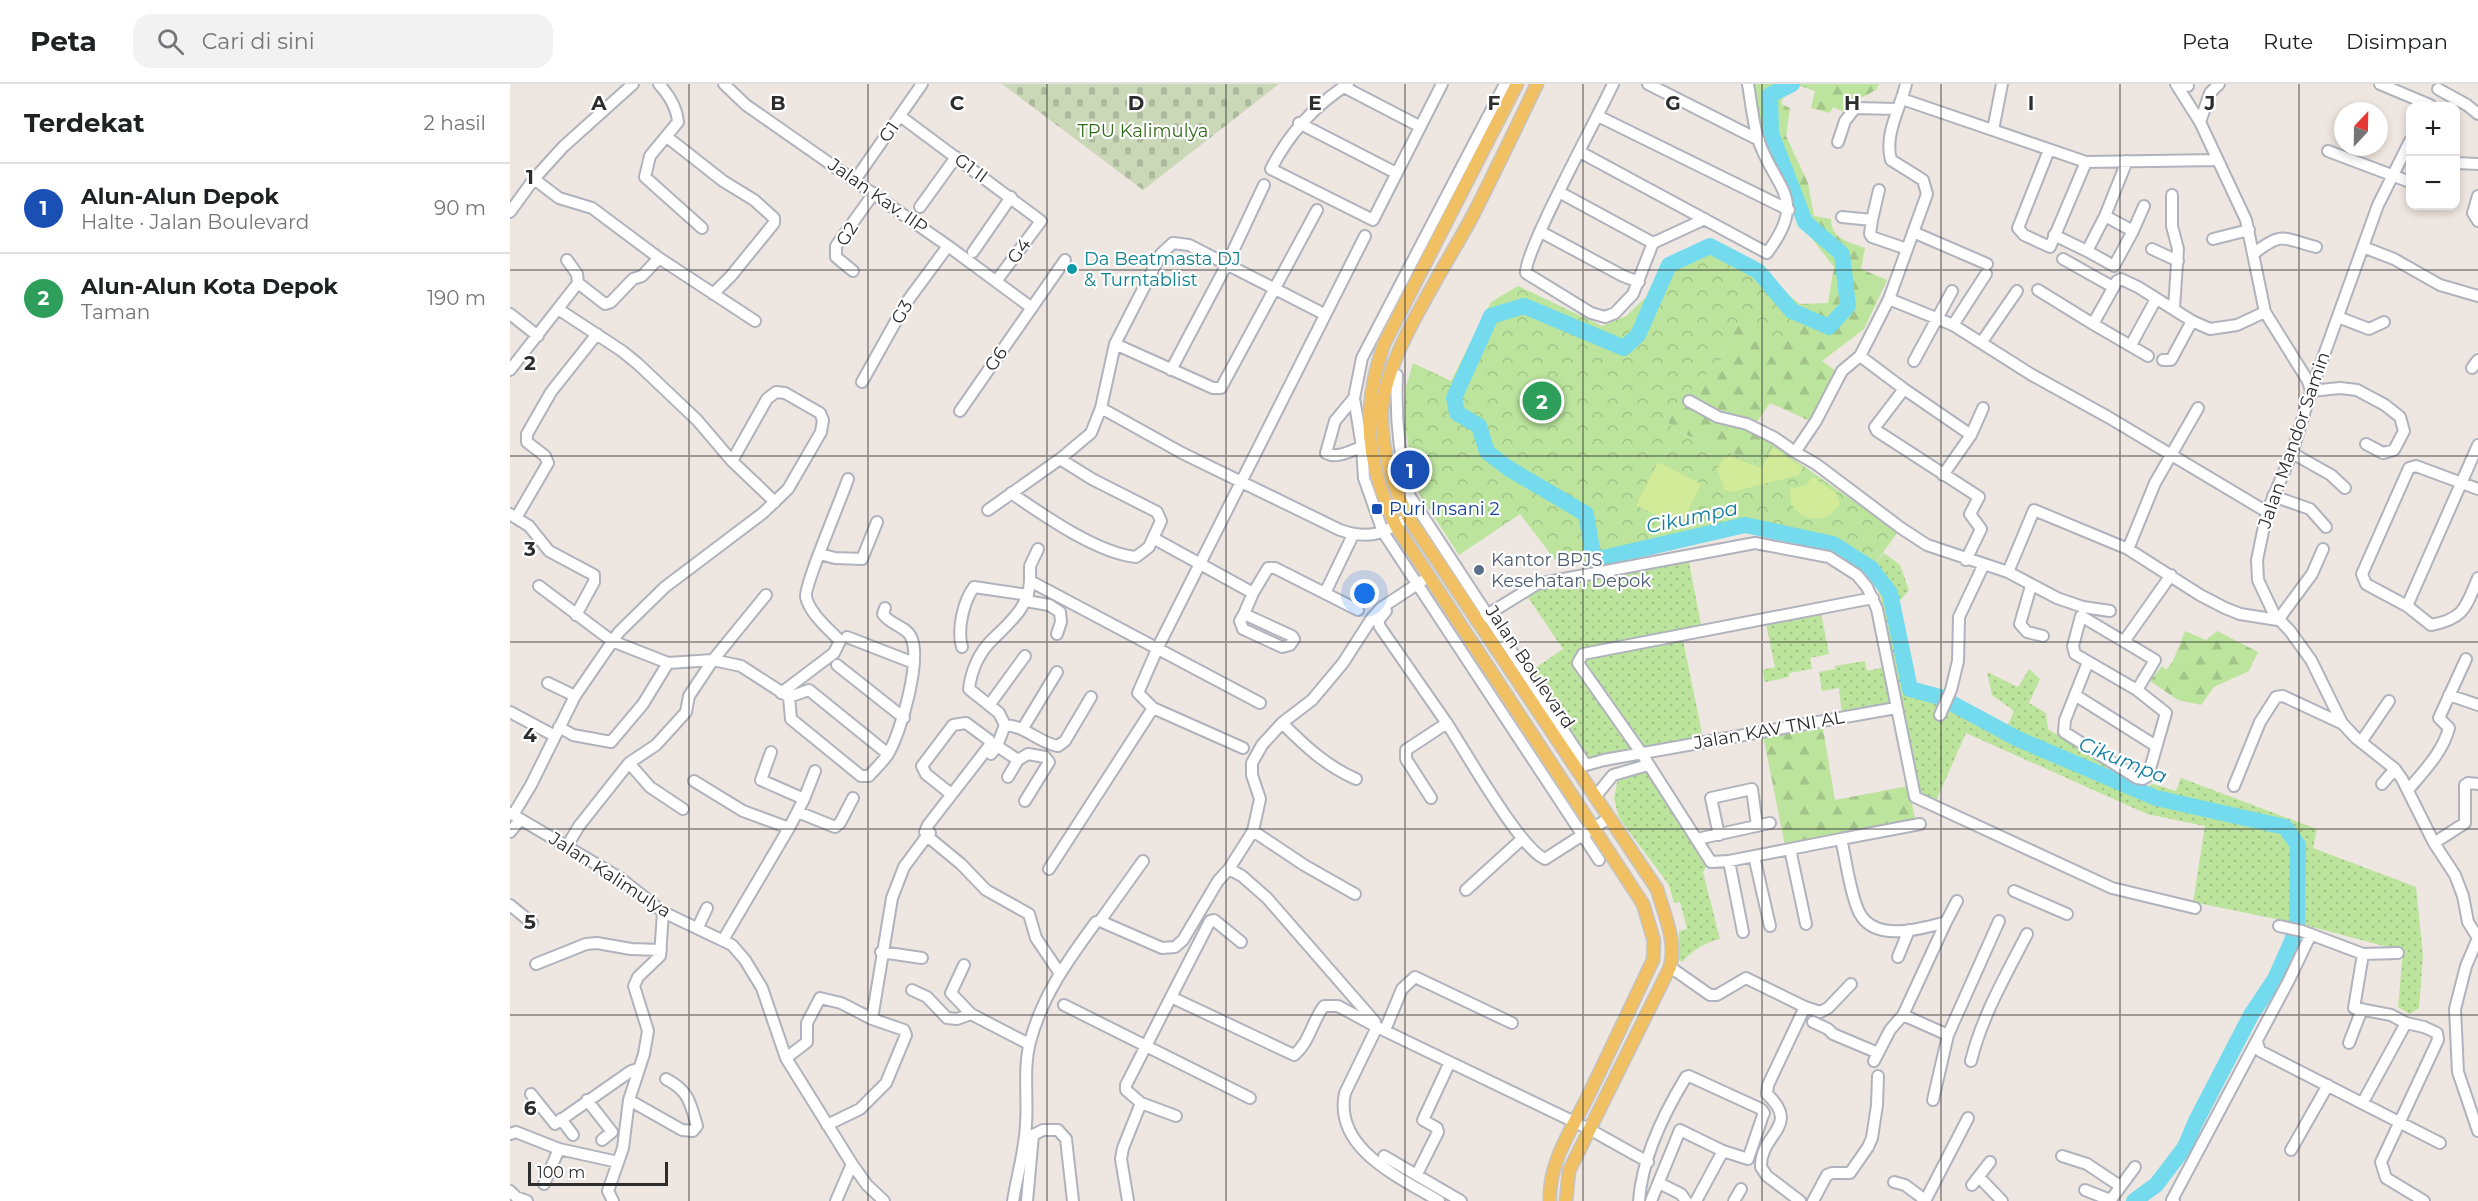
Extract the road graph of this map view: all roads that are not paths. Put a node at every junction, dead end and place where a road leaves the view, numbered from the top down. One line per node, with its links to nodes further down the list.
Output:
1 (633, 84): 46 (street)
2 (659, 84): 31 (street)
3 (724, 84): 47 (street, Jalan Kav. IIP)
4 (922, 84): 25 (street, G1)
5 (1442, 84): 29 (street)
6 (1505, 84): 131 (street)
7 (1517, 84): 160 (main road, Jalan Boulevard)
8 (1537, 84): 158 (main road, Jalan Boulevard)
9 (1613, 84): 26 (street)
10 (1648, 84): 32 (street)
11 (1748, 84): 32 (street)
12 (1906, 84): 20 (street)
13 (2002, 84): 30 (street)
14 (2176, 84): 18 (street)
15 (2219, 84): 27 (street)
16 (2380, 84): 21 (street)
17 (1346, 85): 28 (street); 29 (street)
18 (2187, 87): 27 (street)
19 (2439, 87): 22 (street); 24 (street)
20 (1902, 99): 23 (street); 30 (street)
21 (2421, 102)
22 (2432, 102)
23 (1897, 109): 33 (street); 71 (street)
24 (2478, 114)
25 (900, 116): 38 (street, G1 II); 47 (street, G1)
26 (1598, 116): 35 (street); 59 (street)
27 (2200, 122): 40 (street)
28 (1299, 123): 44 (street); 44 (street)
29 (1419, 126): 44 (street)
30 (1993, 130): 34 (street)
31 (667, 137): 67 (street); 99 (street)
32 (1759, 140): 59 (street)
33 (1838, 142)
34 (2049, 150): 41 (street); 72 (street)
35 (1580, 152): 51 (street); 63 (street)
36 (2328, 152): 45 (street)
37 (2406, 152): 45 (street, Jalan Mandor Samin)
38 (956, 157): 55 (street, G1 II); 57 (street)
39 (2127, 160): 40 (street); 41 (street); 61 (street)
40 (2217, 160): 68 (street)
41 (2086, 162): 72 (street)
42 (2460, 163): 43 (street)
43 (2478, 164)
44 (1396, 173)
45 (2393, 176): 48 (street); 78 (street, Jalan Mandor Samin)
46 (534, 179): 60 (street); 84 (street)
47 (855, 180): 52 (street, Jalan Kav. IIP)
48 (2406, 181)
49 (1264, 185): 89 (street)
50 (1879, 190): 64 (street)
51 (1559, 192): 70 (street); 75 (street)
52 (874, 193): 76 (street, Jalan Kav. IIP); 90 (street, G2)
53 (2172, 195): 88 (street)
54 (2478, 196): 66 (street)
55 (1011, 197): 65 (street, G1 II); 82 (street)
56 (2144, 206): 69 (street)
57 (920, 207)
58 (1317, 210): 95 (street)
59 (1789, 210): 63 (street)
60 (510, 212)
61 (2105, 216): 69 (street); 81 (street)
62 (1842, 217): 64 (street)
63 (1705, 219): 75 (street)
64 (1872, 220): 79 (street)
65 (1041, 221): 91 (street, G4)
66 (2478, 221)
67 (702, 228)
68 (2249, 230): 74 (street); 83 (street)
69 (2133, 231): 81 (street)
70 (1541, 232): 92 (street); 92 (street)
71 (1913, 232): 79 (street); 115 (street)
72 (2054, 235): 81 (street)
73 (1365, 236): 108 (street)
74 (2213, 239)
75 (1653, 243): 92 (street)
76 (948, 246): 91 (street, Jalan Kav. IIP); 128 (street, G3)
77 (2316, 247): 83 (street)
78 (2363, 247): 100 (street); 109 (street, Jalan Mandor Samin)
79 (1907, 249): 101 (street)
80 (2152, 249): 88 (street)
81 (2087, 251)
82 (974, 252)
83 (2253, 254): 106 (street)
84 (659, 258): 93 (street); 99 (street)
85 (2063, 259): 94 (street)
86 (567, 260): 93 (street)
87 (1065, 260): 103 (street, G6)
88 (2178, 261): 104 (street)
89 (1226, 266): 95 (street); 118 (street); 126 (street)
90 (853, 271)
91 (997, 280): 103 (street, Jalan Kav. IIP)
92 (1639, 282)
93 (578, 283): 105 (street)
94 (2114, 287): 102 (street); 114 (street)
95 (1275, 290): 108 (street); 126 (street)
96 (2038, 290): 114 (street)
97 (1952, 291): 110 (street)
98 (2017, 291): 119 (street)
99 (713, 294): 111 (street)
100 (2478, 296)
101 (1888, 299): 110 (street); 121 (street)
102 (2156, 299): 104 (street); 120 (street)
103 (1032, 308): 136 (street, G6)
104 (2174, 308): 112 (street)
105 (558, 309): 116 (street); 117 (street)
106 (2265, 312): 112 (street); 130 (street)
107 (510, 314): 117 (street)
108 (1324, 314): 148 (street)
109 (2338, 317): 113 (street); 130 (street, Jalan Mandor Samin)
110 (1938, 319): 115 (street); 124 (street)
111 (754, 321)
112 (2192, 321): 123 (street)
113 (2384, 322)
114 (2093, 324): 120 (street)
115 (1953, 325): 119 (street)
116 (597, 334): 145 (street); 157 (street)
117 (538, 336): 125 (street)
118 (1115, 344): 126 (street); 133 (street)
119 (1981, 344): 143 (street)
120 (2131, 345): 122 (street)
121 (1860, 356): 129 (street); 141 (street)
122 (2148, 356)
123 (2163, 360)
124 (1914, 361)
125 (510, 370)
126 (1171, 370)
127 (1397, 375): 191 (street)
128 (862, 382)
129 (1904, 389): 137 (street); 146 (street)
130 (2311, 391): 138 (street); 142 (street, Jalan Mandor Samin)
131 (1354, 398): 140 (street); 140 (street)
132 (1689, 401): 141 (street)
133 (1101, 408): 144 (street); 148 (street)
134 (1983, 408): 137 (street)
135 (2198, 408): 143 (street)
136 (960, 411)
137 (1971, 435): 146 (street)
138 (2366, 444)
139 (2478, 445): 149 (street)
140 (1362, 447): 162 (street)
141 (1795, 452): 169 (street)
142 (2292, 453): 150 (street); 153 (street, Jalan Mandor Samin)
143 (2171, 455): 156 (street); 166 (street)
144 (1060, 459): 152 (street); 164 (street)
145 (732, 461): 154 (street); 154 (street)
146 (1943, 476): 169 (street)
147 (848, 479): 168 (street)
148 (1242, 482): 163 (street); 170 (street)
149 (2462, 483): 151 (street); 185 (street); 185 (street)
150 (2345, 488)
151 (2478, 489)
152 (1011, 493): 155 (street); 164 (street)
153 (2273, 496): 156 (street, Jalan Mandor Samin); 161 (street)
154 (775, 502): 197 (street)
155 (988, 510)
156 (2267, 512): 192 (street, Jalan Mandor Samin)
157 (513, 516): 190 (street)
158 (1408, 517): 160 (street); 191 (main road, Jalan Boulevard)
159 (877, 522): 168 (street)
160 (1396, 526): 162 (street); 174 (main road, Jalan Boulevard)
161 (2326, 528)
162 (1383, 532): 163 (street); 179 (street)
163 (1353, 535): 181 (street)
164 (1153, 538): 170 (street)
165 (1038, 549): 176 (street)
166 (2127, 549): 172 (street); 173 (street)
167 (2323, 549): 192 (street)
168 (820, 554): 210 (street)
169 (1966, 560): 171 (street)
170 (1201, 563): 180 (street); 199 (street)
171 (1984, 564): 172 (street); 221 (street)
172 (2008, 572): 178 (street)
173 (2171, 575): 192 (street); 196 (street)
174 (1429, 576): 179 (street); 263 (main road, Jalan Boulevard)
175 (2478, 578): 185 (street)
176 (1030, 581): 183 (street); 199 (street)
177 (539, 586): 190 (street)
178 (2031, 586): 188 (street); 194 (street)
179 (1419, 587): 224 (street); 225 (street); 267 (street)
180 (1253, 593): 181 (street); 189 (street)
181 (1325, 593): 187 (street)
182 (766, 595): 202 (street)
183 (1027, 598): 193 (street); 198 (street); 217 (street)
184 (1873, 598): 191 (street); 220 (street); 236 (street)
185 (2407, 606)
186 (885, 608): 205 (street)
187 (1358, 610)
188 (2110, 611)
189 (1244, 614)
190 (576, 615): 197 (street)
191 (1482, 618): 240 (main road, Jalan Boulevard)
192 (2278, 620): 226 (street, Jalan Mandor Samin)
193 (1057, 634)
194 (2043, 636)
195 (847, 637): 205 (street)
196 (2125, 640): 203 (street); 209 (street)
197 (612, 641): 204 (street); 213 (street)
198 (962, 647)
199 (1158, 647): 216 (street); 219 (street)
200 (1025, 656): 217 (street)
201 (2466, 659): 212 (street)
202 (713, 660): 204 (street); 210 (street); 238 (street)
203 (2088, 662): 209 (street); 211 (street)
204 (668, 663): 229 (street)
205 (914, 663): 223 (street)
206 (837, 665): 223 (street)
207 (1057, 672): 228 (street)
208 (548, 683): 213 (street)
209 (2137, 690): 232 (street)
210 (785, 695): 235 (street); 235 (street)
211 (2075, 695): 232 (street); 232 (street)
212 (2449, 695): 218 (street); 249 (street)
213 (575, 696): 229 (street)
214 (1091, 696): 228 (street)
215 (2389, 701): 230 (street)
216 (1260, 703)
217 (990, 704): 227 (street)
218 (2478, 705)
219 (1153, 708): 233 (street); 280 (street)
220 (1896, 708): 236 (street, Jalan KAV TNI AL); 288 (street)
221 (1942, 711)
222 (510, 712): 229 (street)
223 (904, 718): 235 (street)
224 (1282, 723): 244 (street); 265 (street)
225 (1447, 723): 253 (street); 270 (street)
226 (2342, 723): 230 (street, Jalan Mandor Samin); 248 (street)
227 (1005, 725): 228 (street); 231 (street)
228 (1023, 728)
229 (557, 732): 258 (street)
230 (2361, 742): 241 (street, Jalan Mandor Samin)
231 (997, 746): 237 (street); 269 (street)
232 (2156, 746)
233 (1243, 748)
234 (771, 752): 254 (street)
235 (888, 754)
236 (1642, 754): 239 (street); 240 (street, Jalan KAV TNI AL)
237 (1018, 760): 243 (street); 255 (street)
238 (629, 763): 256 (street); 274 (street)
239 (1648, 765): 251 (street); 271 (street)
240 (1581, 767): 251 (main road, Jalan Boulevard)
241 (2395, 769): 247 (street); 249 (street, Jalan Mandor Samin)
242 (815, 771): 254 (street)
243 (1008, 777)
244 (1356, 779)
245 (694, 781): 264 (street)
246 (2473, 783): 273 (street)
247 (2382, 784)
248 (2234, 786)
249 (2408, 790): 273 (street, Jalan Mandor Samin)
250 (951, 794): 250 (street); 269 (street)
251 (1595, 797): 259 (main road, Jalan Boulevard)
252 (853, 798): 257 (street)
253 (1431, 798)
254 (804, 799): 257 (street)
255 (1025, 801)
256 (683, 809)
257 (798, 812): 264 (street)
258 (514, 816): 266 (street); 274 (street, Jalan Kalimulya)
259 (1609, 818): 263 (street); 314 (main road, Jalan Boulevard)
260 (1770, 823): 262 (street)
261 (1920, 824): 272 (street)
262 (1757, 826): 268 (street); 268 (street)
263 (1594, 827): 267 (street); 353 (main road, Jalan Boulevard)
264 (789, 828): 305 (street)
265 (1253, 831): 281 (street); 284 (street)
266 (510, 832)
267 (1583, 834): 270 (street); 277 (street)
268 (1719, 835): 271 (street)
269 (927, 836): 307 (street); 315 (street)
270 (1522, 839): 282 (street)
271 (1697, 839): 279 (street)
272 (1841, 839): 275 (street); 299 (street)
273 (2434, 843): 303 (street, Jalan Mandor Samin)
274 (567, 846): 289 (street, Jalan Kalimulya)
275 (1790, 849): 276 (street); 295 (street)
276 (1754, 856): 279 (street); 296 (street)
277 (1599, 860)
278 (1143, 861): 291 (street)
279 (1729, 861): 300 (street)
280 (1049, 868)
281 (1229, 869): 291 (street); 328 (street)
282 (1466, 890)
283 (2014, 891): 290 (street)
284 (1355, 894)
285 (1957, 901): 293 (street)
286 (510, 905): 294 (street)
287 (707, 908): 297 (street)
288 (2195, 908)
289 (663, 912): 297 (street, Jalan Kalimulya); 306 (street)
290 (2067, 914)
291 (1100, 921): 315 (street)
292 (1999, 921): 329 (street)
293 (1946, 922): 299 (street); 323 (street)
294 (532, 923)
295 (1806, 924)
296 (1770, 926)
297 (698, 927): 305 (street, Jalan Kalimulya)
298 (2285, 927): 301 (street)
299 (1909, 930): 310 (street)
300 (1743, 932)
301 (2307, 932): 309 (street); 330 (street)
302 (2027, 934): 335 (street)
303 (2478, 938): 357 (street)
304 (1241, 942): 318 (street)
305 (728, 943): 334 (street, Jalan Kalimulya)
306 (661, 950): 312 (street); 337 (street)
307 (881, 952): 311 (street); 324 (street)
308 (2398, 953): 309 (street)
309 (2363, 954): 321 (street)
310 (1898, 957)
311 (922, 958)
312 (536, 964)
313 (964, 965): 322 (street)
314 (1670, 967): 320 (street); 355 (main road, Jalan Boulevard)
315 (1059, 972): 332 (street)
316 (1851, 984): 320 (street)
317 (912, 990): 322 (street)
318 (1171, 997): 328 (street); 333 (street)
319 (1064, 1005): 333 (street)
320 (1805, 1007): 398 (street)
321 (2362, 1009): 327 (street); 331 (street)
322 (971, 1014): 332 (street)
323 (1903, 1015): 325 (street); 329 (street)
324 (872, 1019): 334 (street); 354 (street)
325 (1813, 1022)
326 (1512, 1023): 328 (street)
327 (2406, 1023): 346 (street); 352 (street)
328 (1381, 1028): 336 (street); 389 (street)
329 (1948, 1035): 345 (street)
330 (2256, 1042): 340 (street); 402 (street)
331 (2349, 1043)
332 (1029, 1044): 385 (street)
333 (1145, 1045): 342 (street); 347 (street)
334 (786, 1058): 354 (street, Jalan Kalimulya)
335 (1971, 1061)
336 (1450, 1062): 353 (street); 372 (street)
337 (638, 1069): 343 (street); 344 (street)
338 (1878, 1076): 399 (street)
339 (666, 1079): 344 (street)
340 (2328, 1085): 346 (street); 363 (street)
341 (531, 1094): 350 (street)
342 (1250, 1098)
343 (587, 1100): 350 (street); 360 (street)
344 (629, 1100): 367 (street)
345 (1933, 1100)
346 (2363, 1102): 352 (street)
347 (1141, 1103): 348 (street); 388 (street)
348 (1176, 1116)
349 (1968, 1118): 400 (street)
350 (561, 1119): 359 (street)
351 (1663, 1121): 356 (street); 364 (street); 368 (street)
352 (2401, 1121): 361 (street); 403 (street)
353 (1576, 1123): 355 (street); 391 (main road, Jalan Boulevard)
354 (827, 1125): 370 (street, Jalan Kalimulya)
355 (1589, 1129): 368 (street); 392 (main road, Jalan Boulevard)
356 (1680, 1130): 364 (street); 374 (street)
357 (2478, 1131)
358 (510, 1134): 362 (street)
359 (573, 1135)
360 (602, 1140)
361 (2440, 1143)
362 (559, 1149): 367 (street); 375 (street)
363 (2290, 1150)
364 (1723, 1151): 396 (street)
365 (1384, 1156): 372 (street)
366 (2062, 1156): 376 (street)
367 (618, 1162): 382 (street)
368 (1647, 1162): 393 (street)
369 (1990, 1162): 401 (street)
370 (852, 1164): 383 (street); 384 (street, Jalan Kalimulya)
371 (2135, 1167): 376 (street)
372 (1417, 1174): 390 (street)
373 (1894, 1182): 400 (street)
374 (1659, 1183): 394 (street); 395 (street)
375 (544, 1184)
376 (2120, 1186): 380 (street)
377 (1741, 1189): 397 (street)
378 (2085, 1190): 380 (street)
379 (513, 1196): 381 (street)
380 (2110, 1200)
381 (527, 1201)
382 (613, 1201)
383 (836, 1201)
384 (884, 1201)
385 (1013, 1201)
386 (1027, 1201): 387 (street)
387 (1073, 1201)
388 (1128, 1201)
389 (1439, 1201)
390 (1461, 1201)
391 (1550, 1201)
392 (1566, 1201)
393 (1639, 1201)
394 (1651, 1201)
395 (1686, 1201)
396 (1696, 1201)
397 (1734, 1201)
398 (1800, 1201)
399 (1813, 1201)
400 (1925, 1201)
401 (2002, 1201)
402 (2174, 1201)
403 (2424, 1201)

